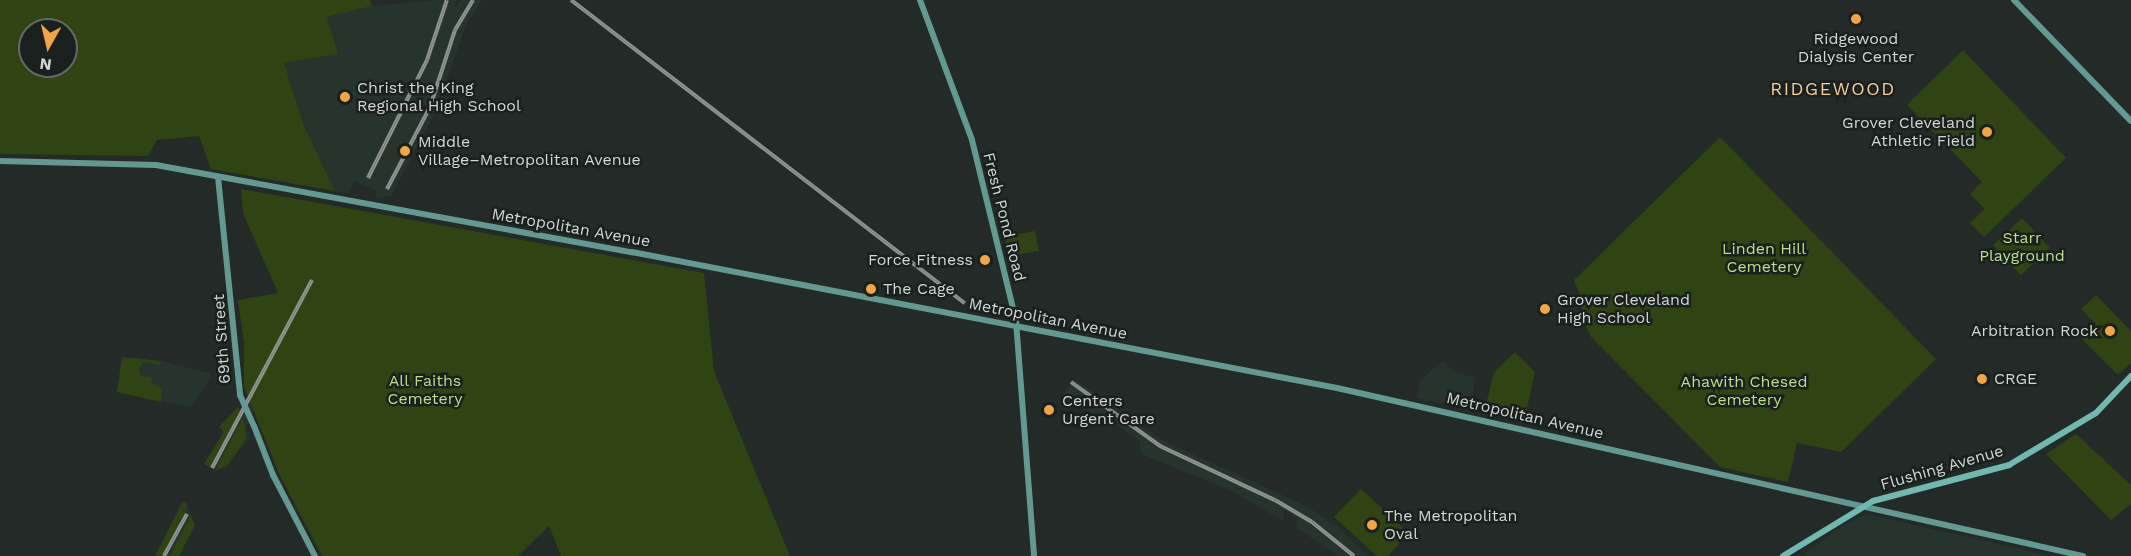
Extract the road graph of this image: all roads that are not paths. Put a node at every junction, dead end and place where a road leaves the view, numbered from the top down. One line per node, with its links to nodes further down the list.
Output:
1 (920, 0): 6 (main road, Fresh Pond Road)
2 (2014, 0): 3 (main road)
3 (2131, 121)
4 (0, 161): 5 (main road, Metropolitan Avenue)
5 (218, 177): 6 (main road, Metropolitan Avenue); 9 (main road, 69th Street, bridge)
6 (1017, 327): 8 (main road, Metropolitan Avenue); 10 (main road, Fresh Pond Road)
7 (2131, 376): 8 (main road, Flushing Avenue)
8 (1862, 506): 11 (main road, Flushing Avenue); 12 (main road, Metropolitan Avenue)
9 (315, 556)
10 (1034, 556)
11 (1783, 556)
12 (2083, 556)

